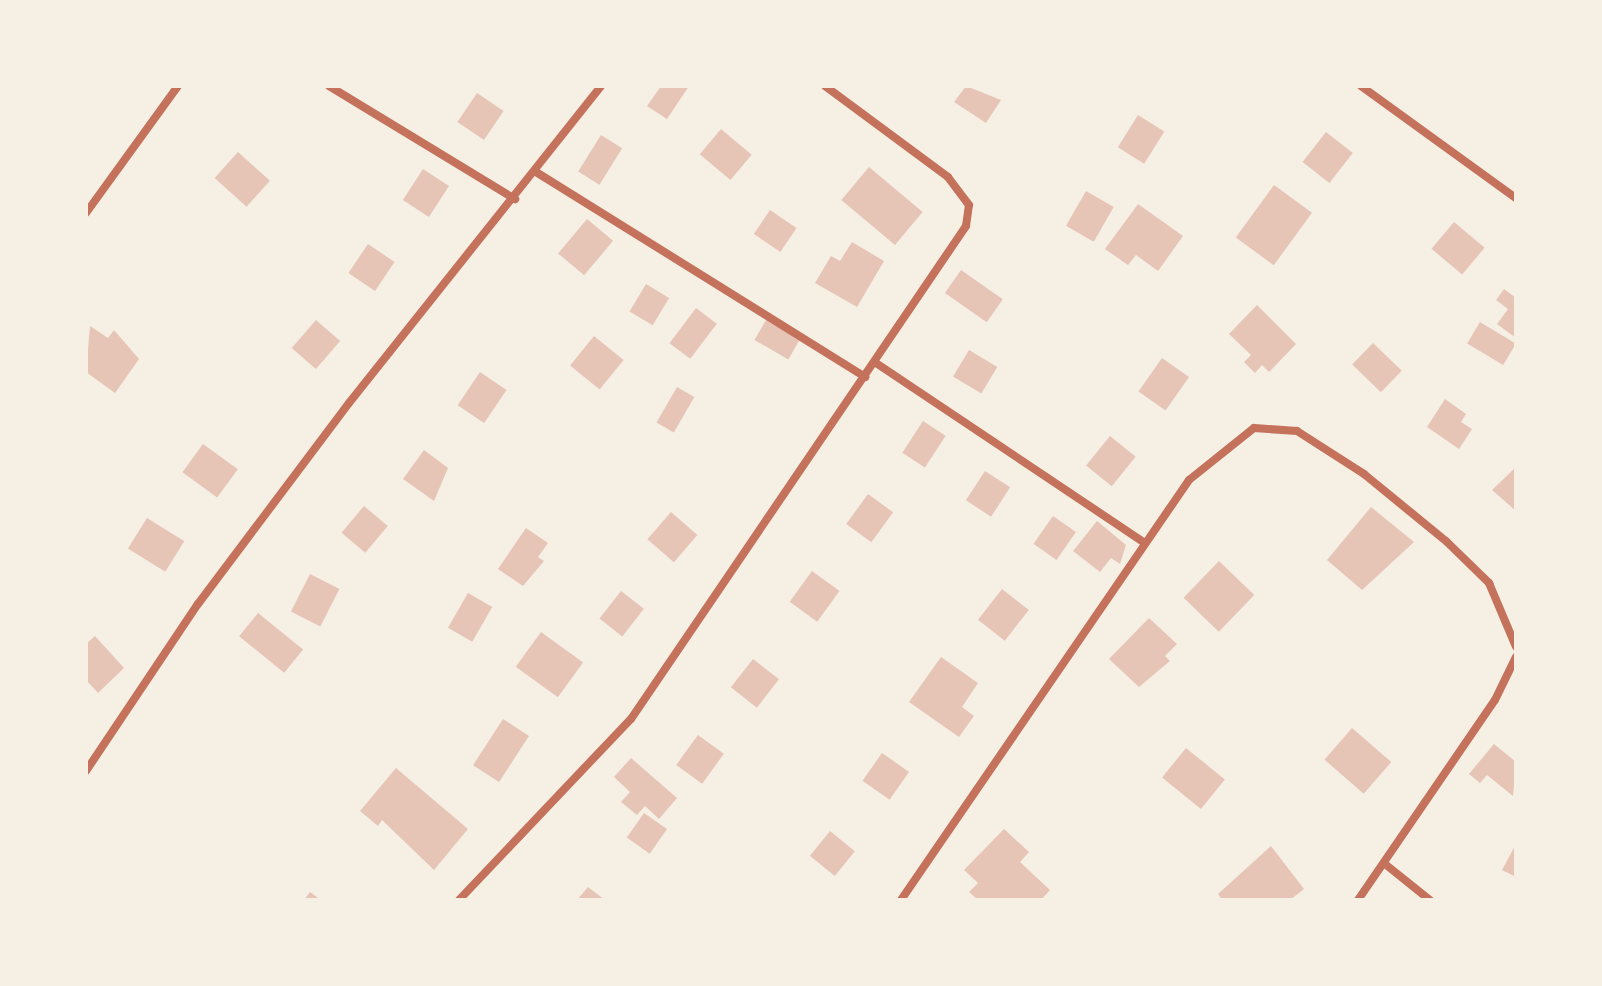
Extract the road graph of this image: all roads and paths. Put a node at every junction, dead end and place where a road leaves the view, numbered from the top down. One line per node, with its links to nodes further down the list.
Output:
1 (178, 86): 9 (street)
2 (329, 86): 8 (street)
3 (601, 86): 6 (street)
4 (825, 86): 10 (street)
5 (1361, 86): 7 (street)
6 (536, 172): 8 (street); 11 (street)
7 (1516, 198)
8 (515, 199): 15 (street)
9 (86, 213)
10 (876, 363): 11 (street); 12 (street)
11 (865, 377): 17 (street)
12 (1143, 542): 13 (street); 18 (street)
13 (1516, 647)
14 (1516, 657): 16 (street)
15 (86, 771)
16 (1385, 864): 19 (street); 20 (street)
17 (459, 900)
18 (901, 900)
19 (1358, 900)
20 (1430, 900)

